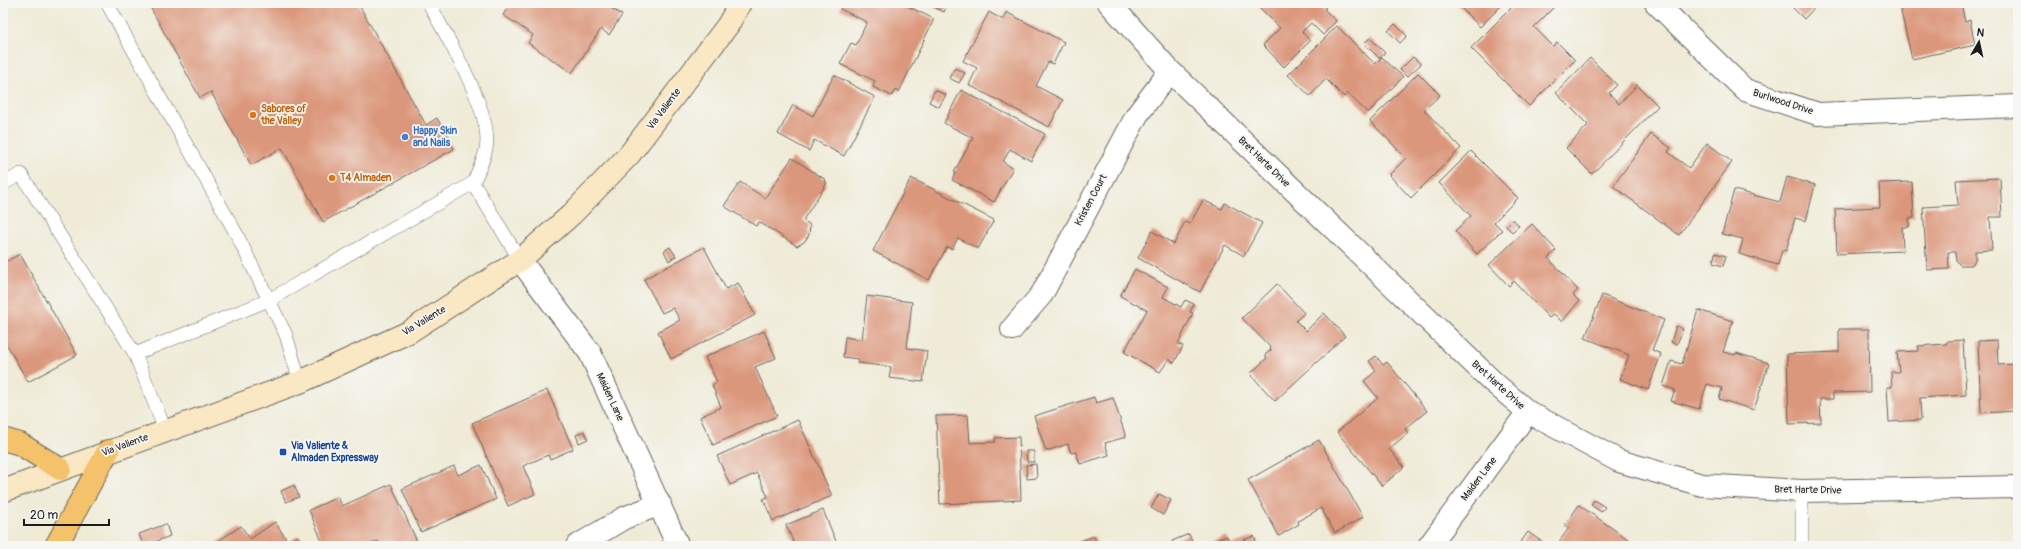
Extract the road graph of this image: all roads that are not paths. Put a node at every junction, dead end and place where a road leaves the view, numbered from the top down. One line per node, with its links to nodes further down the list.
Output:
1 (108, 3): 11 (lane)
2 (429, 3): 8 (lane)
3 (740, 3): 10 (street, Via Valiente)
4 (1109, 3): 6 (street, Bret Harte Drive)
5 (1656, 3): 7 (street, Burlwood Drive)
6 (1170, 72): 12 (street, Kristen Court); 15 (street, Bret Harte Drive)
7 (2018, 106)
8 (473, 183): 10 (lane); 11 (lane)
9 (3, 184): 13 (lane)
10 (520, 260): 14 (street, Via Valiente); 23 (street, Maiden Lane)
11 (269, 300): 13 (lane); 14 (lane)
12 (1012, 329)
13 (135, 354): 16 (lane)
14 (300, 382): 16 (street, Via Valiente)
15 (1528, 412): 22 (street, Bret Harte Drive); 27 (street, Maiden Lane)
16 (166, 430): 18 (street, Via Valiente)
17 (3, 439): 19 (main road)
18 (108, 451): 19 (street, Via Valiente); 24 (main road)
19 (60, 469): 21 (street, Via Valiente)
20 (2018, 487): 22 (street, Bret Harte Drive)
21 (3, 491)
22 (1802, 492): 28 (lane)
23 (660, 504): 25 (street); 26 (street, Maiden Lane)
24 (56, 546)
25 (578, 546)
26 (678, 546)
27 (1429, 546)
28 (1802, 546)

